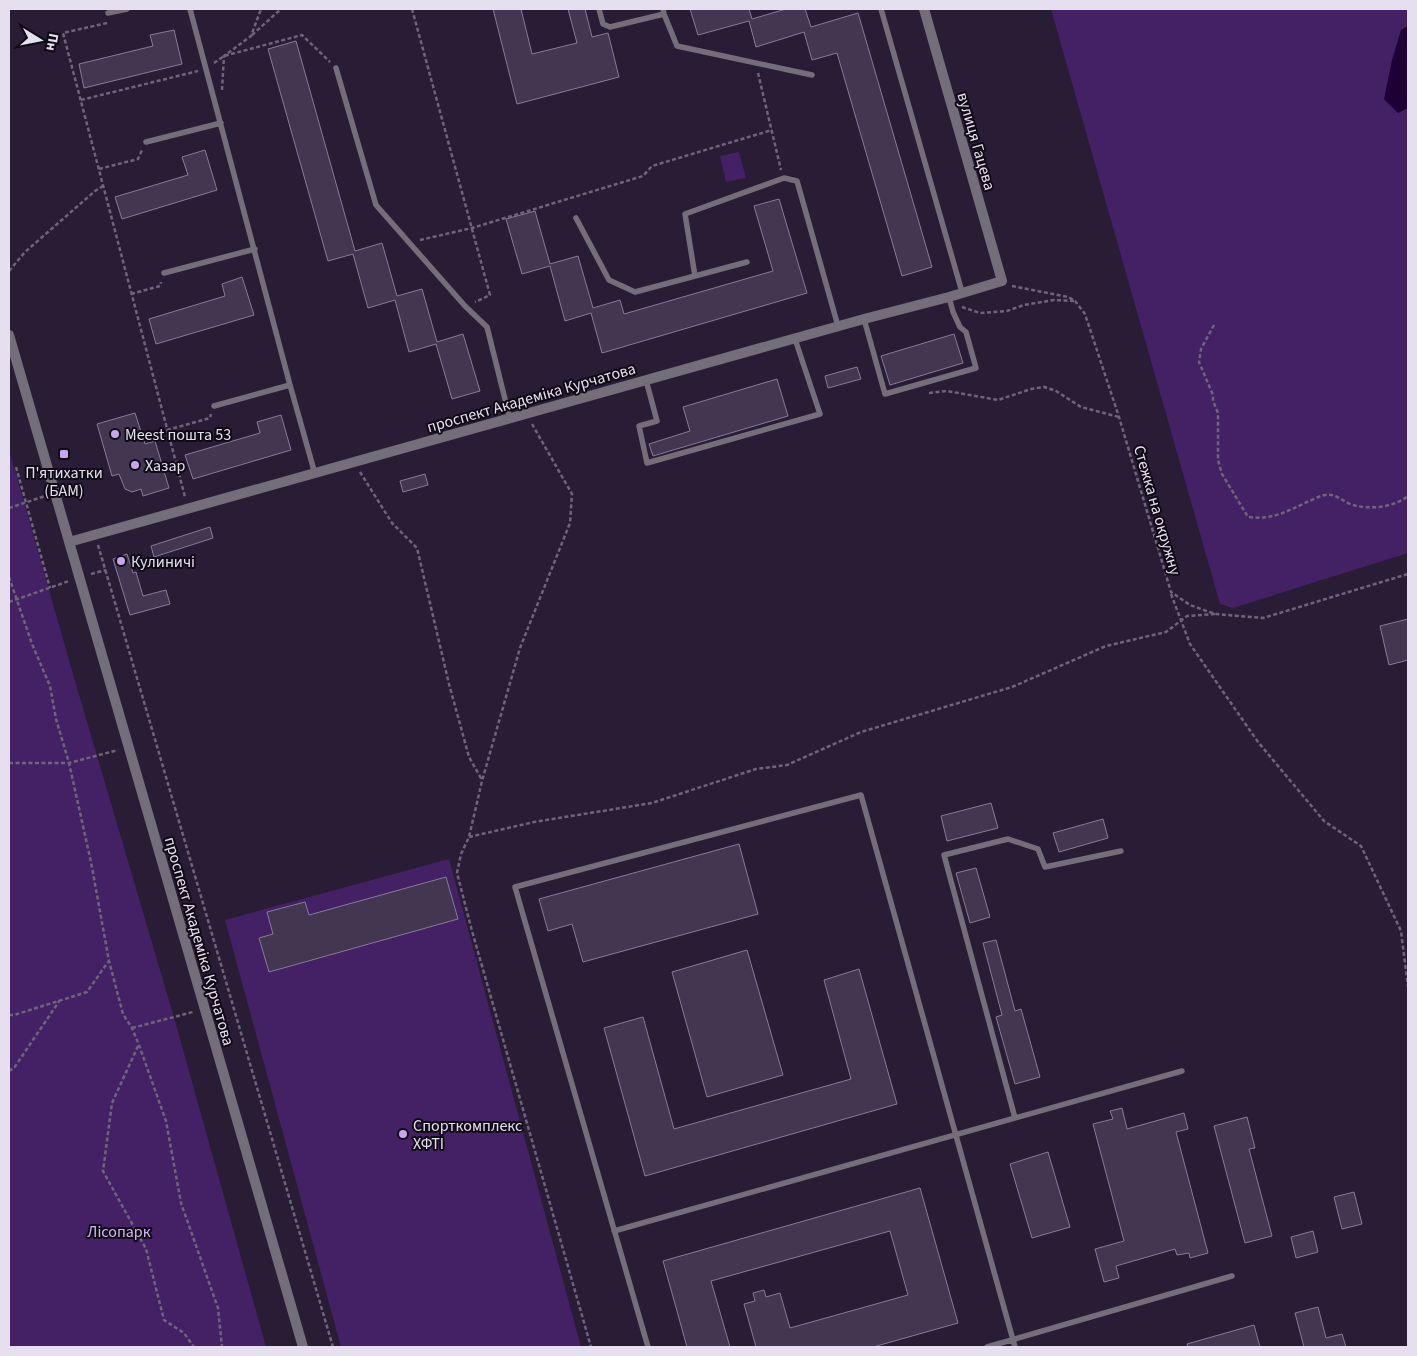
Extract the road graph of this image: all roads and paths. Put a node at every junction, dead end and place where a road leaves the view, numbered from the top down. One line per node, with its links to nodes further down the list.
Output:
1 (127, 9): 10 (lane)
2 (190, 9): 17 (lane)
3 (261, 9): 12 (path)
4 (281, 9): 12 (path)
5 (412, 9): 24 (path)
6 (599, 9): 9 (lane)
7 (881, 9): 32 (lane)
8 (924, 9): 31 (street, вулиця Гацева)
9 (664, 12): 13 (lane)
10 (108, 13)
11 (108, 22): 20 (path)
12 (251, 36): 16 (path)
13 (755, 63): 15 (lane); 18 (path)
14 (336, 68): 25 (lane)
15 (812, 75)
16 (222, 94)
17 (221, 123): 19 (lane); 26 (lane)
18 (772, 130): 21 (path); 24 (path)
19 (146, 142): 20 (path)
20 (99, 169): 22 (path)
21 (784, 178): 30 (lane); 39 (lane)
22 (103, 186): 28 (path); 33 (path)
23 (576, 218): 30 (lane)
24 (472, 228): 25 (path); 36 (path)
25 (409, 242): 36 (lane)
26 (255, 249): 29 (lane); 43 (lane)
27 (747, 262): 30 (lane)
28 (9, 271)
29 (164, 273): 33 (path)
30 (695, 276)
31 (1002, 281): 32 (street, проспект Академіка Курчатова); 35 (path)
32 (962, 292): 34 (street, проспект Академіка Курчатова)
33 (132, 294): 48 (path)
34 (949, 297): 35 (path); 37 (street, проспект Академіка Курчатова); 44 (lane)
35 (1075, 301): 46 (path, Стежка на окружну)
36 (465, 306): 47 (lane)
37 (864, 319): 39 (street, проспект Академіка Курчатова); 44 (lane)
38 (1214, 325): 54 (path)
39 (838, 326): 41 (street, проспект Академіка Курчатова)
40 (9, 335): 53 (street, проспект Академіка Курчатова)
41 (794, 339): 42 (street, проспект Академіка Курчатова); 42 (lane)
42 (646, 380): 47 (street, проспект Академіка Курчатова)
43 (290, 385): 45 (lane); 51 (lane)
44 (910, 387): 46 (path)
45 (214, 406): 48 (path)
46 (1120, 417): 65 (path, Стежка на окружну)
47 (510, 419): 49 (street, проспект Академіка Курчатова)
48 (167, 430): 57 (path)
49 (354, 463): 51 (street, проспект Академіка Курчатова); 73 (path)
50 (16, 467): 55 (path)
51 (315, 474): 57 (street, проспект Академіка Курчатова)
52 (82, 486): 53 (path)
53 (55, 493): 55 (path); 59 (street, проспект Академіка Курчатова)
54 (1408, 496)
55 (25, 503): 56 (path); 64 (path)
56 (9, 508)
57 (188, 508): 58 (street, проспект Академіка Курчатова)
58 (95, 535): 59 (street, проспект Академіка Курчатова); 60 (path)
59 (69, 542): 63 (street, проспект Академіка Курчатова)
60 (106, 570): 63 (path); 93 (path)
61 (1408, 574): 68 (path, Стежка на окружну)
62 (9, 577): 66 (path)
63 (80, 578): 64 (path); 70 (street, проспект Академіка Курчатова)
64 (50, 588): 66 (path)
65 (1170, 592): 68 (path, Стежка на окружну); 69 (path)
66 (16, 599): 67 (path); 72 (path)
67 (9, 602)
68 (1215, 614): 69 (path)
69 (1182, 621): 74 (path); 77 (path)
70 (129, 747): 72 (path); 79 (street, проспект Академіка Курчатова)
71 (9, 763): 72 (path)
72 (69, 763): 76 (path)
73 (482, 781)
74 (469, 837)
75 (1121, 850): 85 (lane)
76 (109, 961): 78 (path); 81 (path)
77 (1408, 987)
78 (60, 1000): 80 (path); 84 (path)
79 (205, 1010): 81 (path); 92 (street, проспект Академіка Курчатова)
80 (9, 1015)
81 (132, 1028): 82 (path)
82 (139, 1045): 90 (path); 91 (path)
83 (1182, 1070): 85 (lane)
84 (9, 1071)
85 (1015, 1118): 86 (lane)
86 (956, 1134): 87 (lane); 87 (lane); 89 (lane)
87 (614, 1231): 94 (lane)
88 (1232, 1276): 89 (lane)
89 (1013, 1340): 95 (lane); 96 (lane)
90 (194, 1347)
91 (222, 1347)
92 (303, 1347)
93 (333, 1347)
94 (648, 1347)
95 (987, 1347)
96 (1015, 1347)

